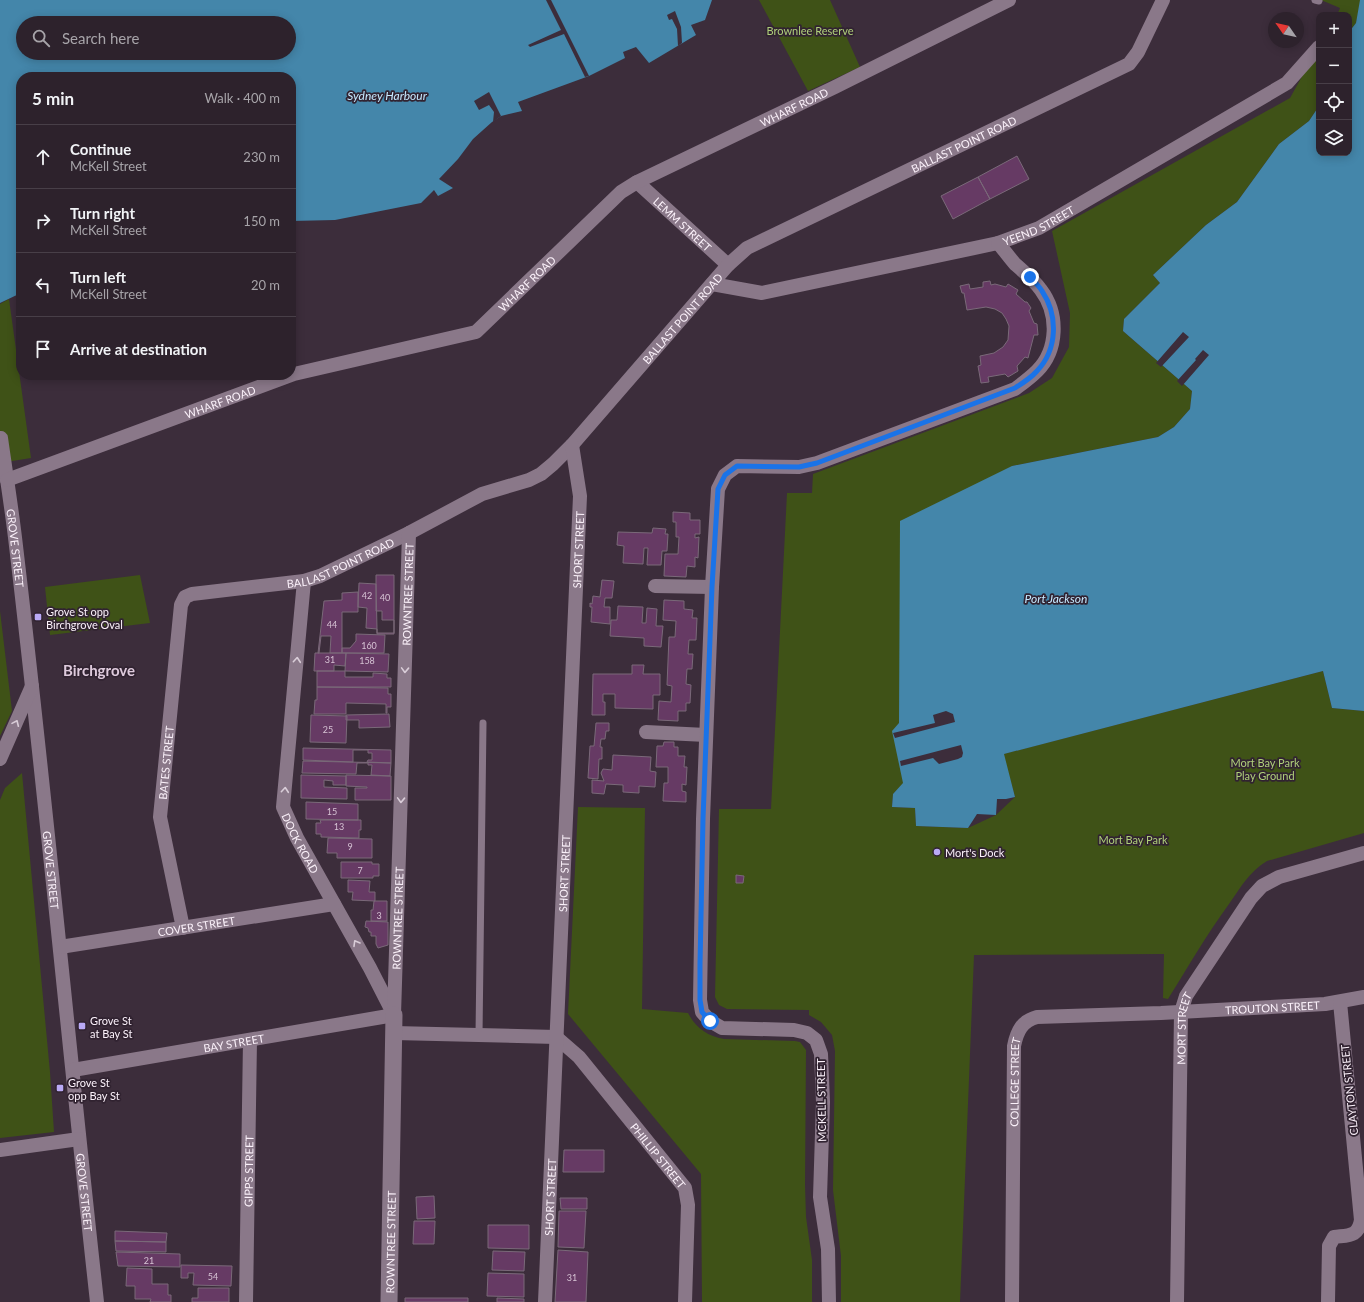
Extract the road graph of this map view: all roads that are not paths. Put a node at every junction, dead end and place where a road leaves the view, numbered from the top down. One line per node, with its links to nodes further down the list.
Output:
1 (1009, 0): 4 (street, WHARF ROAD)
2 (1163, 0): 6 (street, BALLAST POINT ROAD)
3 (1318, 48): 5 (street, YEEND STREET)
4 (637, 182): 6 (street, LEMM STREET); 8 (street, WHARF ROAD)
5 (998, 243): 7 (street, YEEND STREET); 16 (street, MCKELL STREET)
6 (728, 265): 7 (street, BALLAST POINT ROAD)
7 (712, 284): 11 (street, BALLAST POINT ROAD)
8 (296, 374)
9 (278, 380): 12 (street, WHARF ROAD)
10 (1, 438): 12 (street, GROVE STREET)
11 (572, 445): 13 (street, BALLAST POINT ROAD); 35 (street, SHORT STREET)
12 (7, 480): 18 (street, GROVE STREET)
13 (409, 533): 14 (street, BALLAST POINT ROAD); 28 (street, ROWNTREE STREET, one-way to 28)
14 (304, 581): 17 (street, BALLAST POINT ROAD); 24 (street, DOCK ROAD, one-way to 14)
15 (655, 586): 16 (street)
16 (712, 587): 21 (street, MCKELL STREET)
17 (185, 597): 25 (street, BATES STREET)
18 (32, 686): 22 (street, one-way to 18); 26 (street, GROVE STREET)
19 (483, 723): 34 (lane)
20 (646, 732): 21 (street)
21 (706, 735): 45 (street, MCKELL STREET)
22 (0, 759)
23 (1364, 853): 31 (street, MORT STREET)
24 (334, 904): 25 (street, COVER STREET); 27 (street, DOCK ROAD, one-way to 24)
25 (183, 928): 26 (street, COVER STREET)
26 (60, 947): 37 (street, GROVE STREET)
27 (370, 968): 28 (street); 32 (street, DOCK ROAD)
28 (396, 968): 32 (street, ROWNTREE STREET)
29 (1364, 997): 30 (street, TROUTON STREET)
30 (1340, 1002): 31 (street, TROUTON STREET); 48 (street, CLAYTON STREET)
31 (1181, 1012): 46 (street, COLLEGE STREET); 47 (street, MORT STREET)
32 (394, 1015): 33 (street, ROWNTREE STREET); 36 (street, BAY STREET)
33 (394, 1033): 34 (street); 42 (street, ROWNTREE STREET)
34 (479, 1035): 35 (street)
35 (556, 1037): 43 (street, SHORT STREET); 44 (street, PHILLIP STREET)
36 (250, 1040): 37 (street, BAY STREET); 41 (street, GIPPS STREET)
37 (73, 1070): 38 (street, GROVE STREET)
38 (79, 1139): 39 (street); 40 (street, GROVE STREET)
39 (0, 1150)
40 (97, 1302)
41 (246, 1302)
42 (389, 1302)
43 (545, 1302)
44 (685, 1302)
45 (830, 1302)
46 (1012, 1302)
47 (1177, 1302)
48 (1328, 1302)

